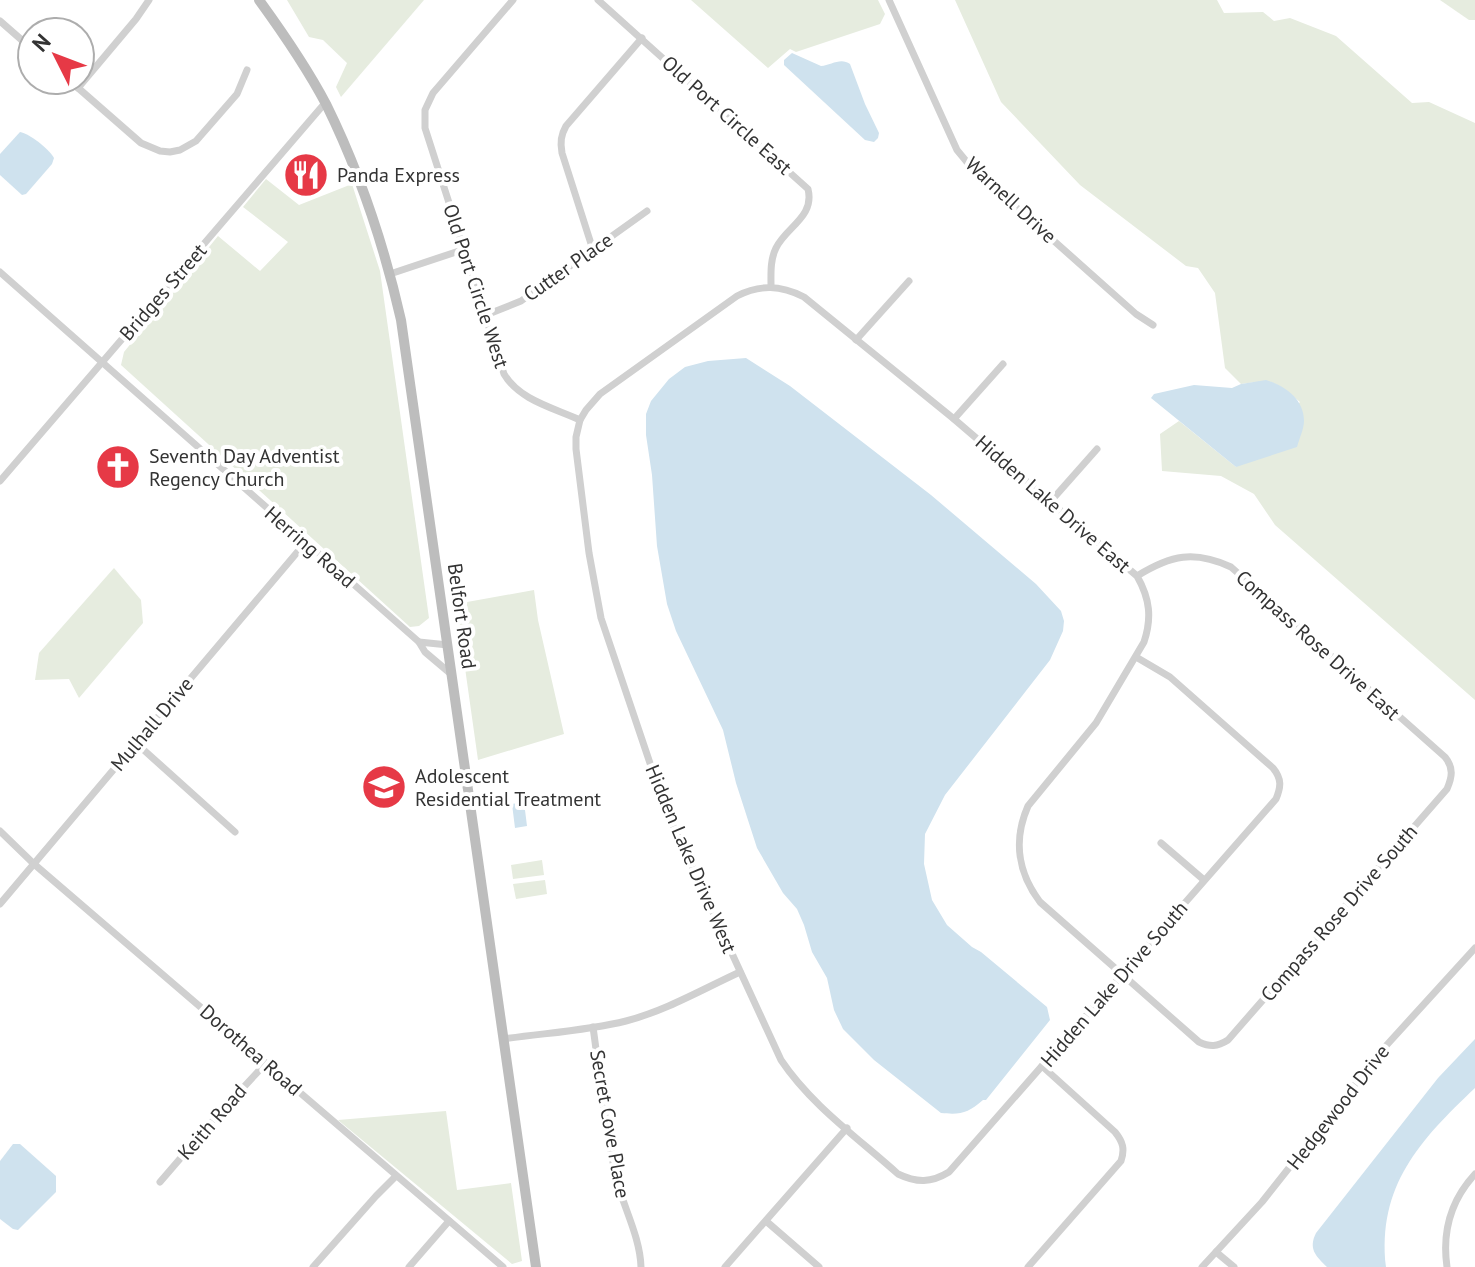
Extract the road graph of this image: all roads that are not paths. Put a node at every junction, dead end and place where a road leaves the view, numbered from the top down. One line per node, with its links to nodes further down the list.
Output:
1 (259, 0): 12 (street, Belfort Road)
2 (513, 0): 14 (street, Old Port Circle West)
3 (598, 0): 8 (street, Old Port Circle East)
4 (889, 0): 21 (street, Warnell Drive)
5 (147, 1): 9 (street)
6 (0, 21): 7 (street)
7 (16, 35)
8 (642, 38): 15 (street); 19 (street, Old Port Circle East)
9 (96, 65)
10 (247, 70): 11 (street)
11 (87, 96)
12 (325, 103): 17 (street, Belfort Road); 23 (street, Bridges Street)
13 (647, 211): 15 (street, Cutter Place)
14 (465, 249): 17 (street); 20 (street, Old Port Circle West)
15 (593, 250): 20 (street, Cutter Place)
16 (0, 272): 23 (street, Herring Road)
17 (390, 274): 33 (street, Belfort Road)
18 (909, 281): 22 (street)
19 (771, 286): 22 (street, Hidden Lake Drive East); 26 (street)
20 (486, 315): 26 (street, Old Port Circle West)
21 (1153, 325)
22 (856, 340): 25 (street, Hidden Lake Drive East)
23 (102, 363): 28 (street, Bridges Street); 30 (street, Herring Road)
24 (1003, 364): 25 (street)
25 (954, 419): 29 (street, Hidden Lake Drive East)
26 (580, 420): 45 (street, Hidden Lake Drive West)
27 (1097, 449): 29 (street)
28 (0, 481)
29 (1051, 501): 31 (street, Hidden Lake Drive East)
30 (305, 543): 32 (street, Herring Road); 36 (street, Mulhall Drive)
31 (1137, 576): 34 (street, Hidden Lake Drive East); 37 (street, Compass Rose Drive East)
32 (419, 642): 33 (street); 35 (street, Herring Road)
33 (448, 645): 35 (street, Belfort Road)
34 (1136, 657): 42 (street, Hidden Lake Drive South); 46 (street, Hidden Lake Drive East)
35 (452, 676): 48 (street, Belfort Road)
36 (136, 743): 39 (street); 41 (street, Mulhall Drive)
37 (1445, 757): 49 (street, Compass Rose Drive South)
38 (0, 831): 41 (street, Dorothea Road)
39 (235, 832)
40 (1161, 843): 42 (street)
41 (34, 864): 43 (street, Mulhall Drive); 50 (street, Dorothea Road)
42 (1204, 880): 46 (street, Hidden Lake Drive South)
43 (0, 904)
44 (1475, 948): 59 (street, Hedgewood Drive)
45 (740, 972): 47 (street); 52 (street, Hidden Lake Drive West)
46 (1122, 974): 49 (street, Hidden Lake Drive East); 51 (street, Hidden Lake Drive South)
47 (593, 1027): 48 (street); 64 (street, Secret Cove Place)
48 (503, 1039): 63 (street, Belfort Road)
49 (1199, 1042)
50 (266, 1063): 54 (street, Dorothea Road); 55 (street, Keith Road)
51 (1042, 1066): 56 (street, Hidden Lake Drive South); 67 (street)
52 (847, 1128): 56 (street, Hidden Lake Drive West); 58 (street)
53 (1475, 1174): 70 (street)
54 (396, 1176): 57 (street, Dorothea Road); 60 (street)
55 (160, 1182)
56 (922, 1182)
57 (449, 1221): 61 (street); 62 (street, Dorothea Road)
58 (766, 1221): 65 (street); 66 (street)
59 (1216, 1252): 68 (street, Hedgewood Drive); 69 (street)
60 (313, 1267)
61 (409, 1267)
62 (503, 1267)
63 (536, 1267)
64 (641, 1267)
65 (725, 1267)
66 (819, 1267)
67 (1028, 1267)
68 (1202, 1267)
69 (1234, 1267)
70 (1447, 1267)

